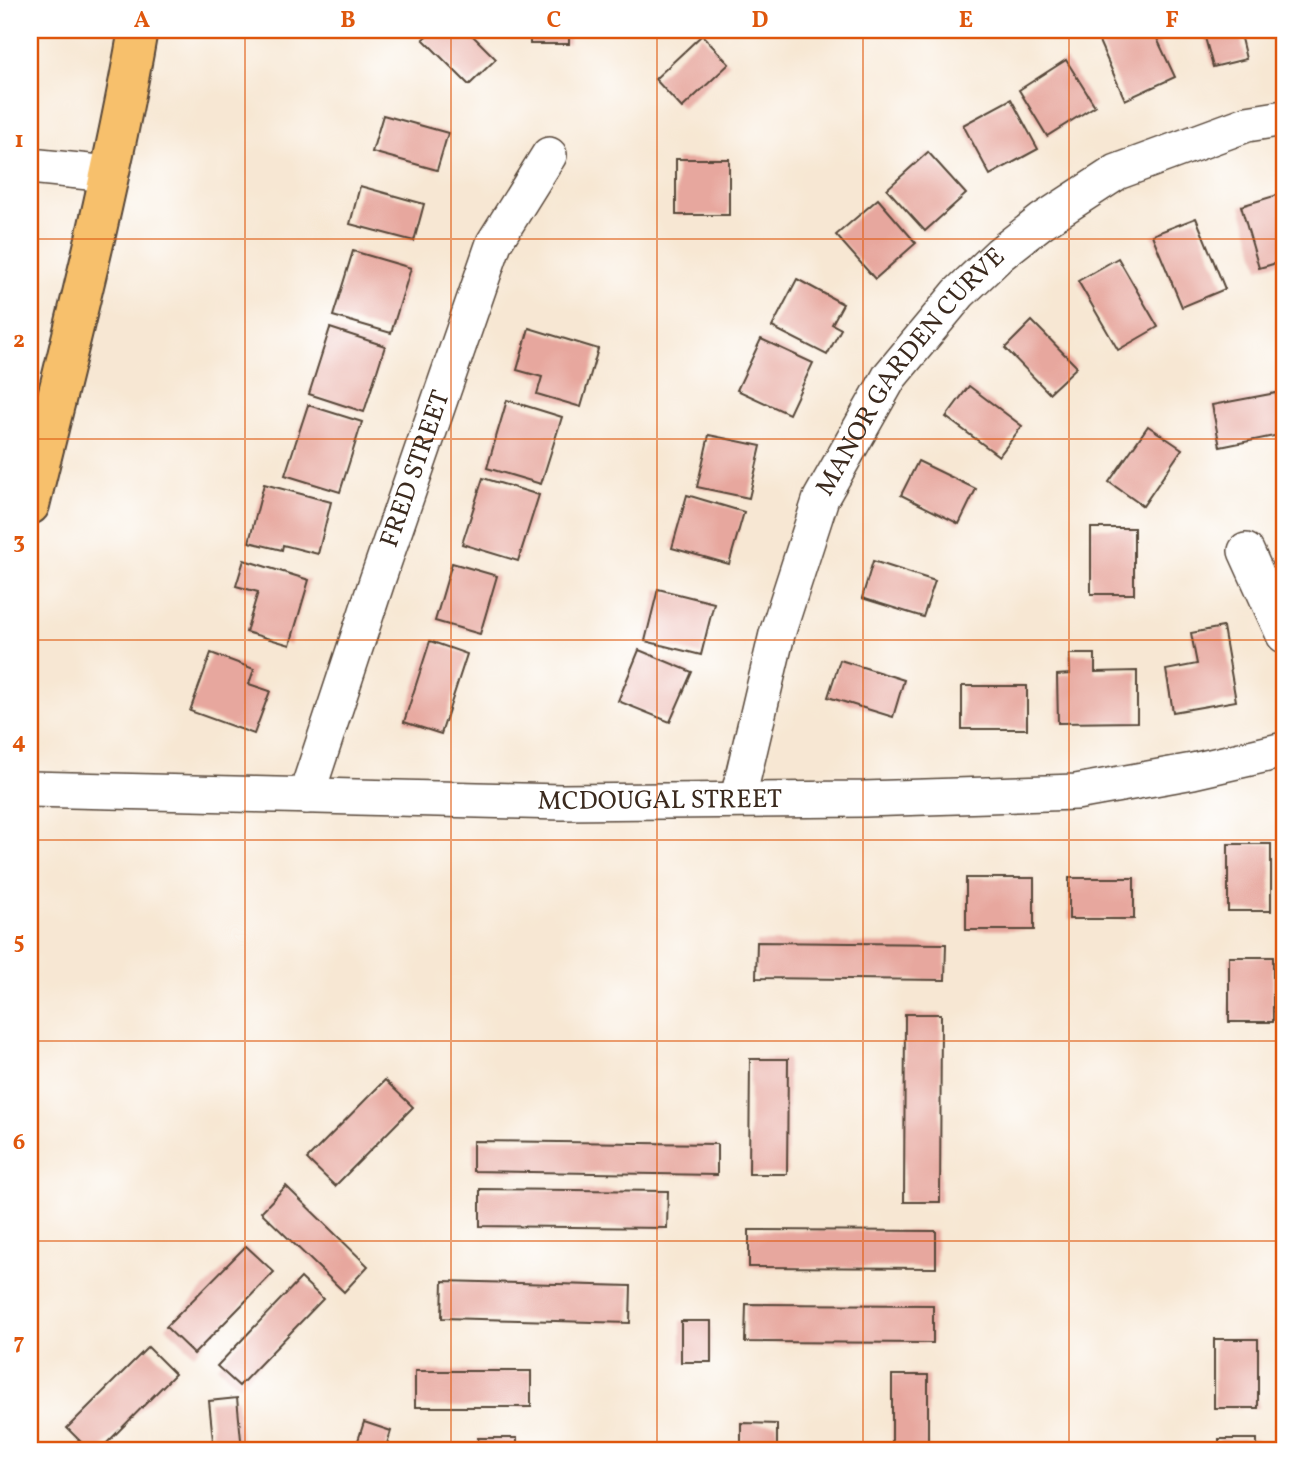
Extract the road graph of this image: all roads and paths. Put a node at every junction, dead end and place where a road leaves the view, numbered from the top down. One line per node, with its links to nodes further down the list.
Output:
1 (138, 30): 5 (main road)
2 (1284, 118): 13 (street, MANOR GARDEN CURVE)
3 (550, 155): 12 (street, FRED STREET)
4 (30, 166): 5 (street)
5 (109, 174): 6 (main road)
6 (35, 463): 7 (main road)
7 (30, 505)
8 (1246, 551): 9 (street)
9 (1284, 635)
10 (1284, 750): 13 (street, MCDOUGAL STREET)
11 (30, 789): 12 (street, MCDOUGAL STREET)
12 (306, 796): 13 (street, MCDOUGAL STREET)
13 (738, 798)

